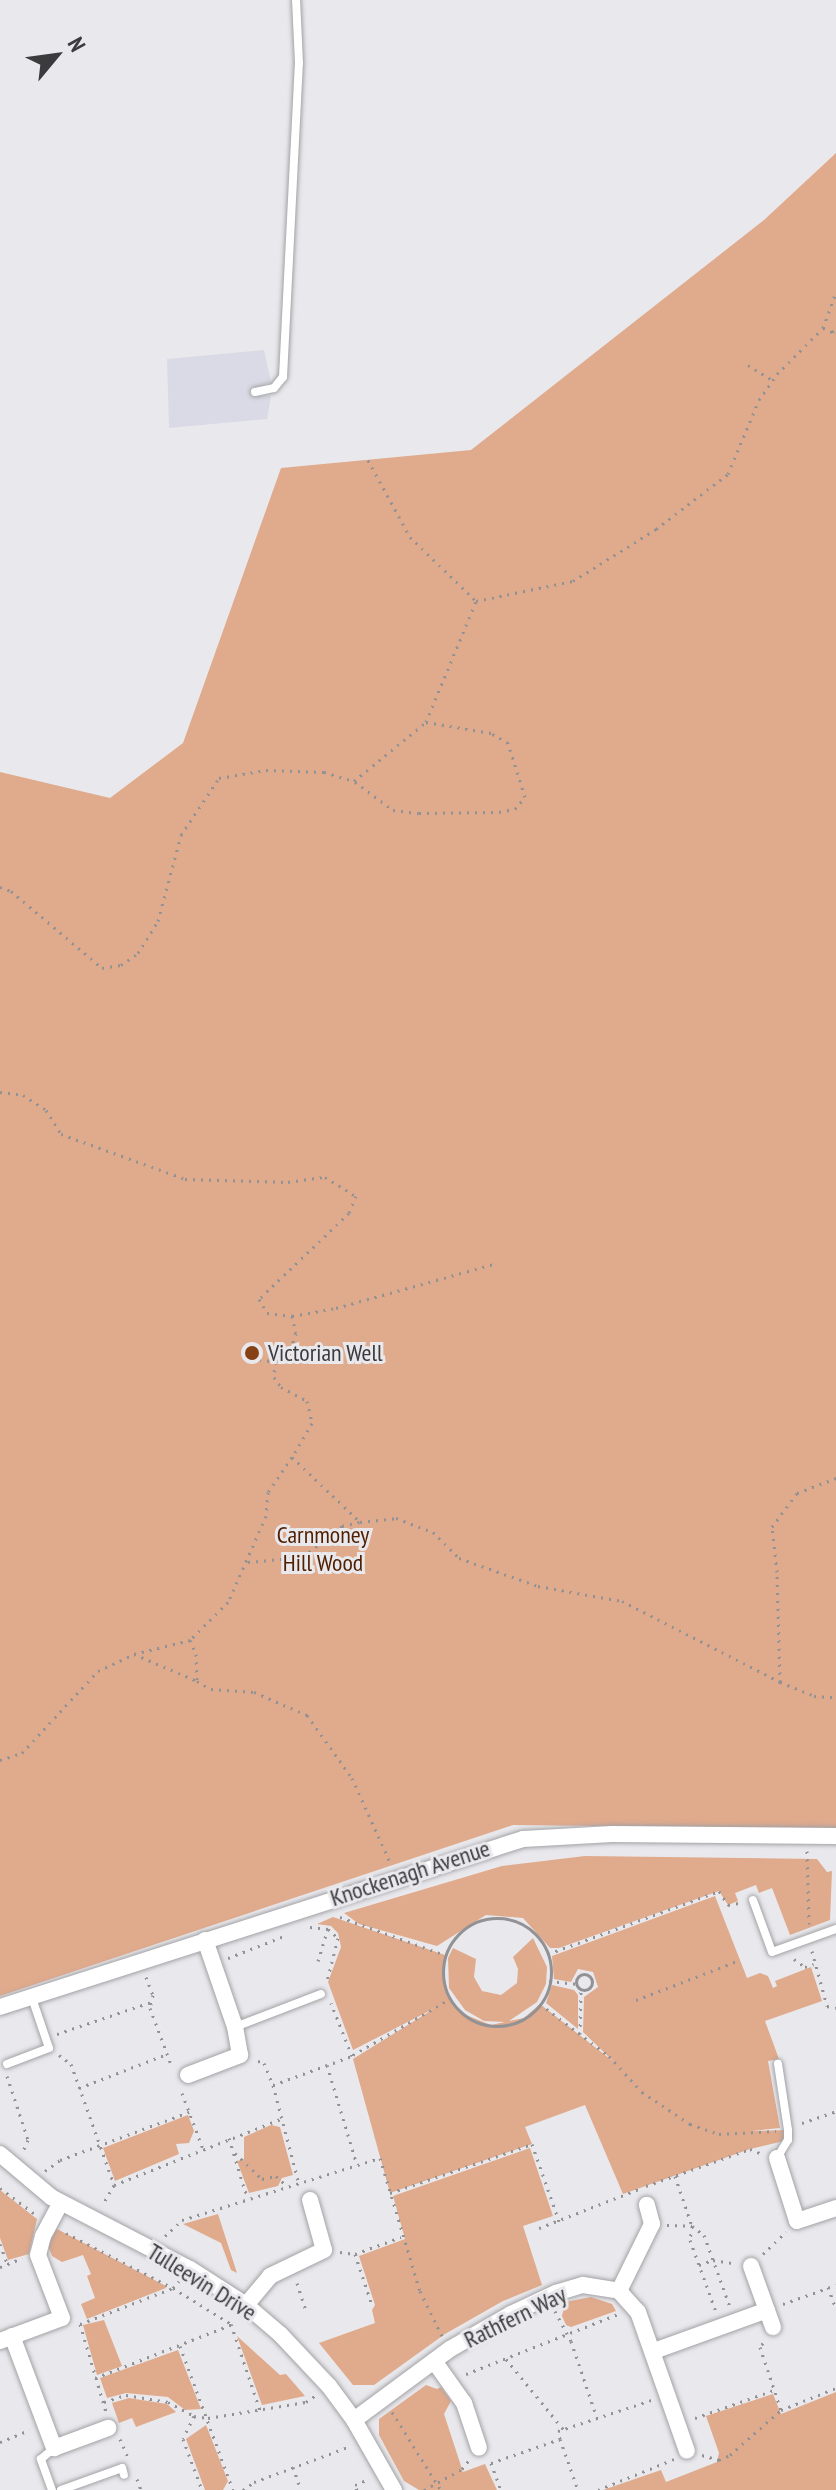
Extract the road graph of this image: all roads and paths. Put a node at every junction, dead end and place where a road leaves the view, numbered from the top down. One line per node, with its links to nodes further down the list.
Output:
1 (296, 0): 7 (lane)
2 (836, 293): 3 (path)
3 (823, 328): 4 (path); 6 (path)
4 (836, 329)
5 (748, 365): 6 (path)
6 (773, 380): 9 (path)
7 (255, 392)
8 (368, 460): 9 (path)
9 (476, 601): 10 (path)
10 (426, 722): 11 (path); 11 (path)
11 (354, 781): 12 (path)
12 (0, 887)
13 (0, 1092): 15 (path)
14 (497, 1263): 15 (path)
15 (292, 1316): 17 (path)
16 (251, 1358): 17 (path)
17 (275, 1362): 18 (path)
18 (292, 1457): 20 (path); 21 (path)
19 (836, 1478): 25 (path)
20 (360, 1522): 21 (path); 25 (path)
21 (248, 1562): 22 (path)
22 (190, 1640): 23 (path); 24 (path)
23 (134, 1654): 24 (path); 27 (path)
24 (197, 1681): 29 (path)
25 (780, 1682): 26 (path)
26 (836, 1697)
27 (0, 1760)
28 (836, 1836): 29 (street, Knockenagh Avenue)
29 (396, 1877): 31 (street, Knockenagh Avenue)
30 (753, 1900): 35 (lane); 36 (path)
31 (322, 1901): 34 (street, Knockenagh Avenue); 37 (path)
32 (328, 1929): 39 (path)
33 (836, 1929): 35 (lane)
34 (205, 1940): 40 (street, Knockenagh Avenue); 52 (street)
35 (782, 1948): 41 (path)
36 (548, 1954): 37 (path); 42 (path)
37 (445, 1955): 47 (path)
38 (740, 1960): 48 (path)
39 (318, 1961)
40 (141, 1962): 46 (street, Knockenagh Avenue); 49 (path)
41 (814, 1964)
42 (549, 1981): 43 (path); 50 (path)
43 (576, 1984): 44 (path); 44 (path)
44 (581, 1990): 53 (path)
45 (321, 1994): 52 (lane)
46 (32, 1998): 51 (street, Knockenagh Avenue); 54 (lane)
47 (450, 1999): 50 (path); 58 (path)
48 (636, 2000)
49 (151, 2002): 54 (path); 56 (path)
50 (540, 2004): 53 (path)
51 (0, 2007)
52 (235, 2027): 57 (street)
53 (580, 2034): 67 (path)
54 (46, 2038): 55 (lane)
55 (49, 2048): 59 (lane); 63 (path)
56 (167, 2054): 62 (path); 63 (path)
57 (240, 2055): 62 (street); 66 (path)
58 (352, 2056)
59 (7, 2064): 75 (path)
60 (778, 2064): 67 (lane)
61 (327, 2065): 74 (path)
62 (181, 2079): 65 (path)
63 (79, 2088): 69 (path)
64 (836, 2111): 67 (path)
65 (189, 2112): 69 (path); 70 (path)
66 (281, 2119): 68 (path); 83 (path)
67 (788, 2130): 73 (lane)
68 (229, 2138): 70 (path); 71 (path)
69 (100, 2145): 77 (path); 78 (path)
70 (203, 2149): 78 (path)
71 (235, 2153): 79 (path); 82 (path)
72 (0, 2154): 75 (street, Tulleevin Drive)
73 (777, 2158): 76 (path); 86 (street)
74 (357, 2165)
75 (15, 2168): 77 (street, Tulleevin Drive)
76 (675, 2176): 88 (path); 91 (path)
77 (32, 2181): 84 (street, Tulleevin Drive)
78 (114, 2185): 87 (path)
79 (287, 2186)
80 (0, 2188): 89 (path)
81 (390, 2193): 88 (path)
82 (250, 2197)
83 (310, 2200): 95 (street)
84 (61, 2202): 87 (street, Tulleevin Drive); 89 (street)
85 (647, 2205): 90 (street)
86 (836, 2208)
87 (95, 2220): 104 (street, Tulleevin Drive)
88 (559, 2221): 92 (path)
89 (49, 2223): 97 (street); 107 (path)
90 (652, 2224): 91 (path); 108 (street)
91 (692, 2226): 98 (path); 101 (path)
92 (539, 2228)
93 (401, 2237): 96 (path)
94 (0, 2244): 99 (path)
95 (324, 2250): 96 (path); 100 (street)
96 (355, 2254): 110 (path)
97 (38, 2255): 99 (path); 116 (street)
98 (713, 2260): 101 (path); 119 (path)
99 (7, 2264): 103 (path)
100 (290, 2264): 111 (street); 114 (path)
101 (699, 2265): 119 (path)
102 (751, 2266): 113 (street)
103 (0, 2267)
104 (190, 2269): 107 (path); 111 (street, Tulleevin Drive)
105 (836, 2285): 106 (path)
106 (828, 2287): 112 (path); 113 (path)
107 (173, 2288): 117 (path); 118 (path)
108 (619, 2291): 109 (street, Rathfern Way); 115 (street)
109 (549, 2296): 121 (path); 127 (street, Rathfern Way)
110 (372, 2305)
111 (251, 2309): 118 (path); 130 (street, Tulleevin Drive)
112 (836, 2309)
113 (767, 2310): 119 (street); 120 (street)
114 (306, 2311)
115 (638, 2312): 121 (path); 125 (street)
116 (62, 2318): 117 (path); 122 (street)
117 (80, 2324): 128 (path)
118 (231, 2324): 123 (path); 136 (path)
119 (728, 2325): 125 (street)
120 (773, 2327)
121 (566, 2332): 126 (path); 140 (path)
122 (6, 2339): 143 (street)
123 (180, 2346): 128 (path); 139 (path)
124 (760, 2347): 132 (path)
125 (654, 2351): 133 (street)
126 (506, 2359): 129 (path); 145 (path)
127 (434, 2361): 129 (street); 134 (street, Rathfern Way)
128 (95, 2378): 135 (path)
129 (448, 2381): 150 (street)
130 (329, 2386): 136 (path); 141 (street, Tulleevin Drive)
131 (836, 2388): 137 (path)
132 (774, 2390): 137 (path); 142 (path)
133 (668, 2394): 140 (path); 142 (street)
134 (381, 2399): 141 (street, Rathfern Way); 157 (path)
135 (104, 2402): 138 (path); 144 (path)
136 (260, 2410): 139 (path)
137 (781, 2410): 151 (path)
138 (194, 2416): 139 (path); 161 (path)
139 (208, 2418): 162 (path)
140 (597, 2418): 145 (path)
141 (354, 2420): 146 (street, Tulleevin Drive)
142 (678, 2423): 151 (street)
143 (45, 2424): 148 (path); 149 (street)
144 (108, 2428): 149 (street); 153 (path)
145 (564, 2430): 147 (path)
146 (365, 2437): 154 (path); 165 (street, Tulleevin Drive)
147 (560, 2439): 152 (path); 169 (path)
148 (0, 2442)
149 (54, 2448): 158 (lane)
150 (479, 2448): 152 (path); 157 (path)
151 (687, 2451): 170 (path)
152 (491, 2463): 168 (path)
153 (131, 2466)
154 (293, 2467): 163 (path); 164 (path)
155 (124, 2475): 159 (lane)
156 (136, 2478): 160 (path)
157 (436, 2483): 166 (path); 167 (path)
158 (52, 2490)
159 (61, 2490)
160 (141, 2490)
161 (202, 2490)
162 (233, 2490)
163 (243, 2490)
164 (301, 2490)
165 (394, 2490)
166 (424, 2490)
167 (441, 2490)
168 (501, 2490)
169 (578, 2490)
170 (598, 2490)

